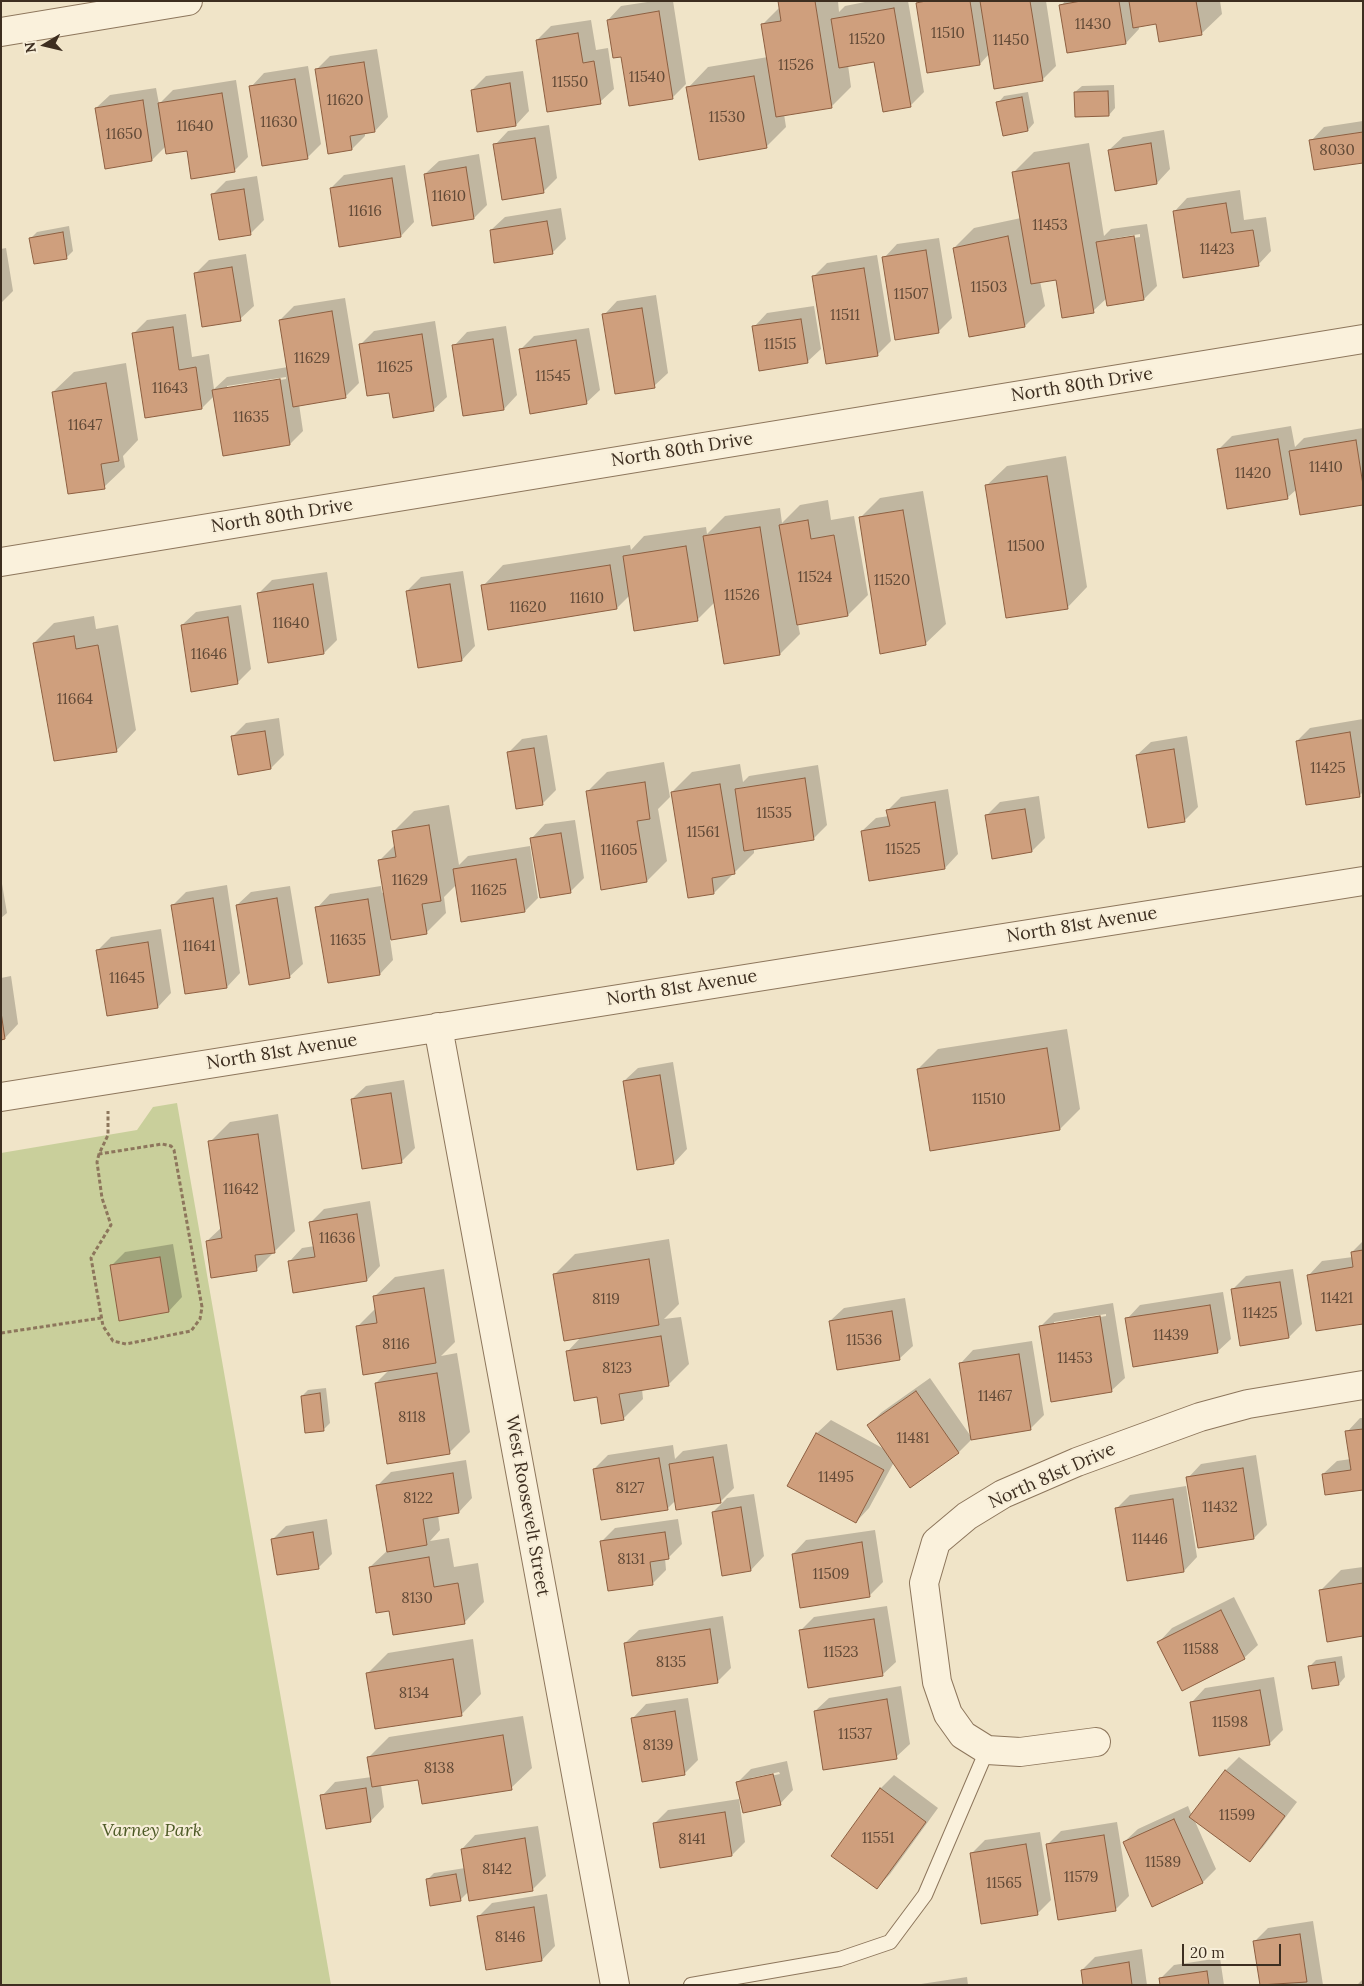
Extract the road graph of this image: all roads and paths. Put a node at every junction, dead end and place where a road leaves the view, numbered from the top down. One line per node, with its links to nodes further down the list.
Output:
1 (188, 1): 2 (street)
2 (1, 32)
3 (1363, 339): 4 (street, North 80th Drive)
4 (1, 562)
5 (1363, 881): 6 (street, North 81st Avenue)
6 (438, 1027): 7 (street, North 81st Avenue); 15 (street, West Roosevelt Street)
7 (108, 1080): 8 (street, North 81st Avenue); 9 (path)
8 (1, 1097)
9 (99, 1154): 10 (path); 10 (path)
10 (101, 1318): 11 (path)
11 (1, 1333)
12 (1363, 1385): 14 (street, North 81st Drive)
13 (1096, 1742): 14 (street, North 81st Drive)
14 (987, 1750): 16 (lane)
15 (615, 1985)
16 (691, 1985)

